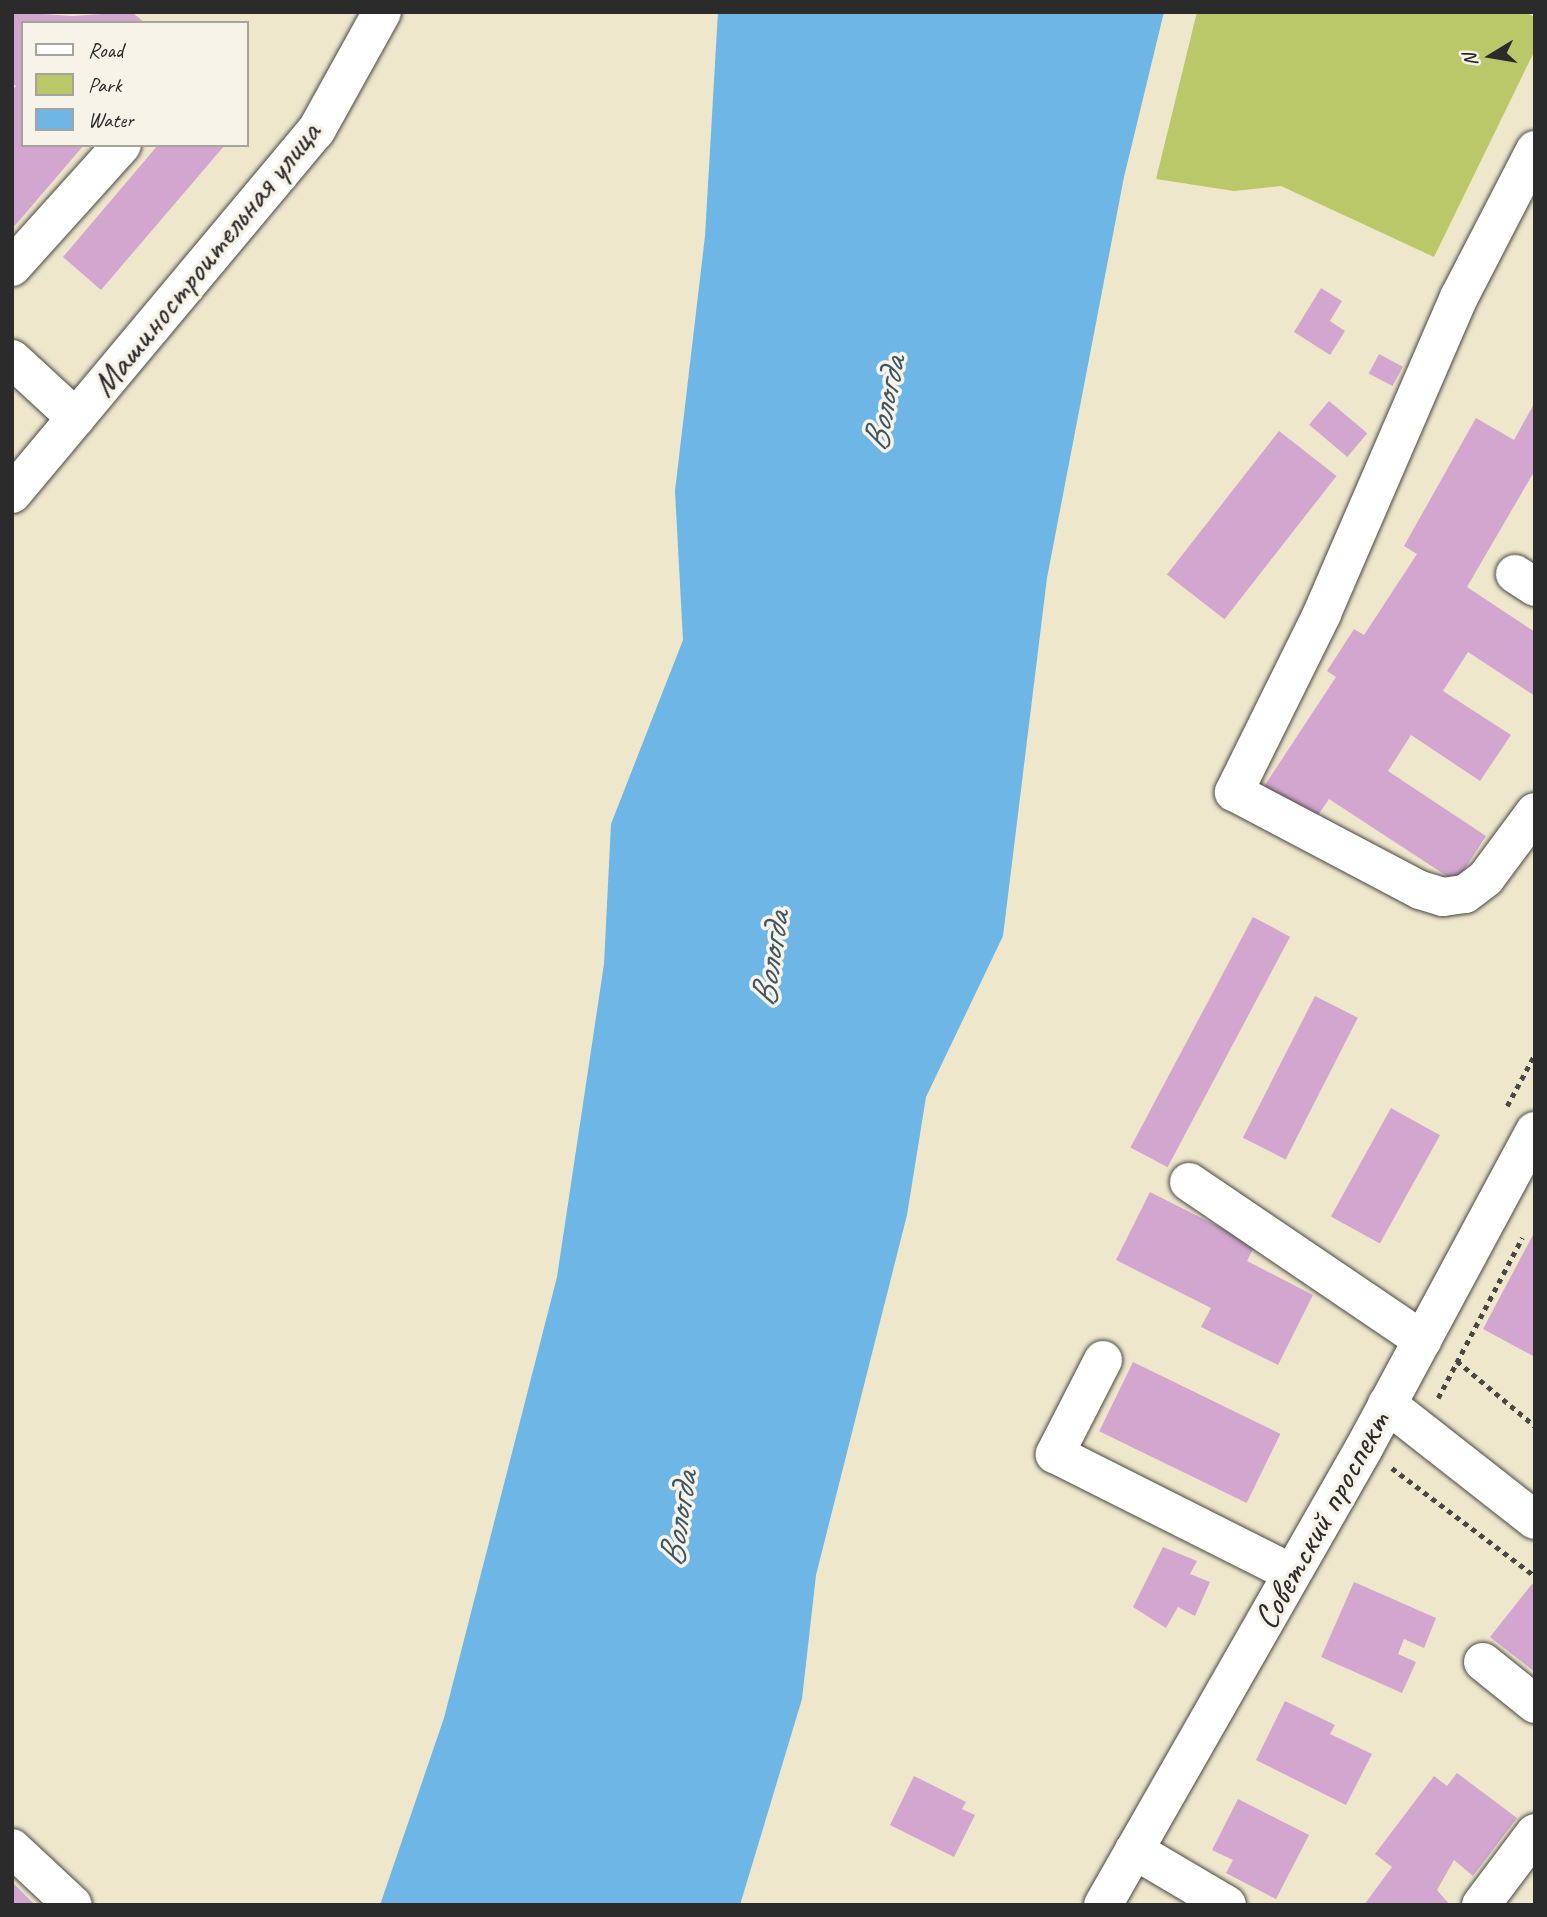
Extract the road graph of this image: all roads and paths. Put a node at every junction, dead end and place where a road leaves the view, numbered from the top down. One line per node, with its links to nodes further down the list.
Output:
1 (382, 12): 6 (street, Машиностроительная улица)
2 (120, 147): 4 (street)
3 (1535, 150): 8 (street)
4 (12, 267)
5 (12, 359): 6 (street)
6 (76, 418): 7 (street, Машиностроительная улица)
7 (12, 494)
8 (1535, 812)
9 (1535, 1131): 11 (street, Советский проспект)
10 (1189, 1182): 11 (street)
11 (1422, 1340): 14 (street, Советский проспект)
12 (1103, 1360): 18 (street)
13 (1457, 1361): 15 (path)
14 (1387, 1404): 16 (street, Советский проспект); 17 (street)
15 (1535, 1426)
16 (1364, 1448): 18 (street, Советский проспект); 19 (path)
17 (1535, 1520)
18 (1292, 1573): 24 (street, Советский проспект)
19 (1535, 1576)
20 (1483, 1662): 21 (street)
21 (1535, 1704)
22 (1535, 1833): 28 (street)
23 (12, 1848): 25 (street)
24 (1134, 1850): 26 (street, Советский проспект); 27 (street)
25 (73, 1905)
26 (1103, 1905)
27 (1227, 1905)
28 (1481, 1905)

